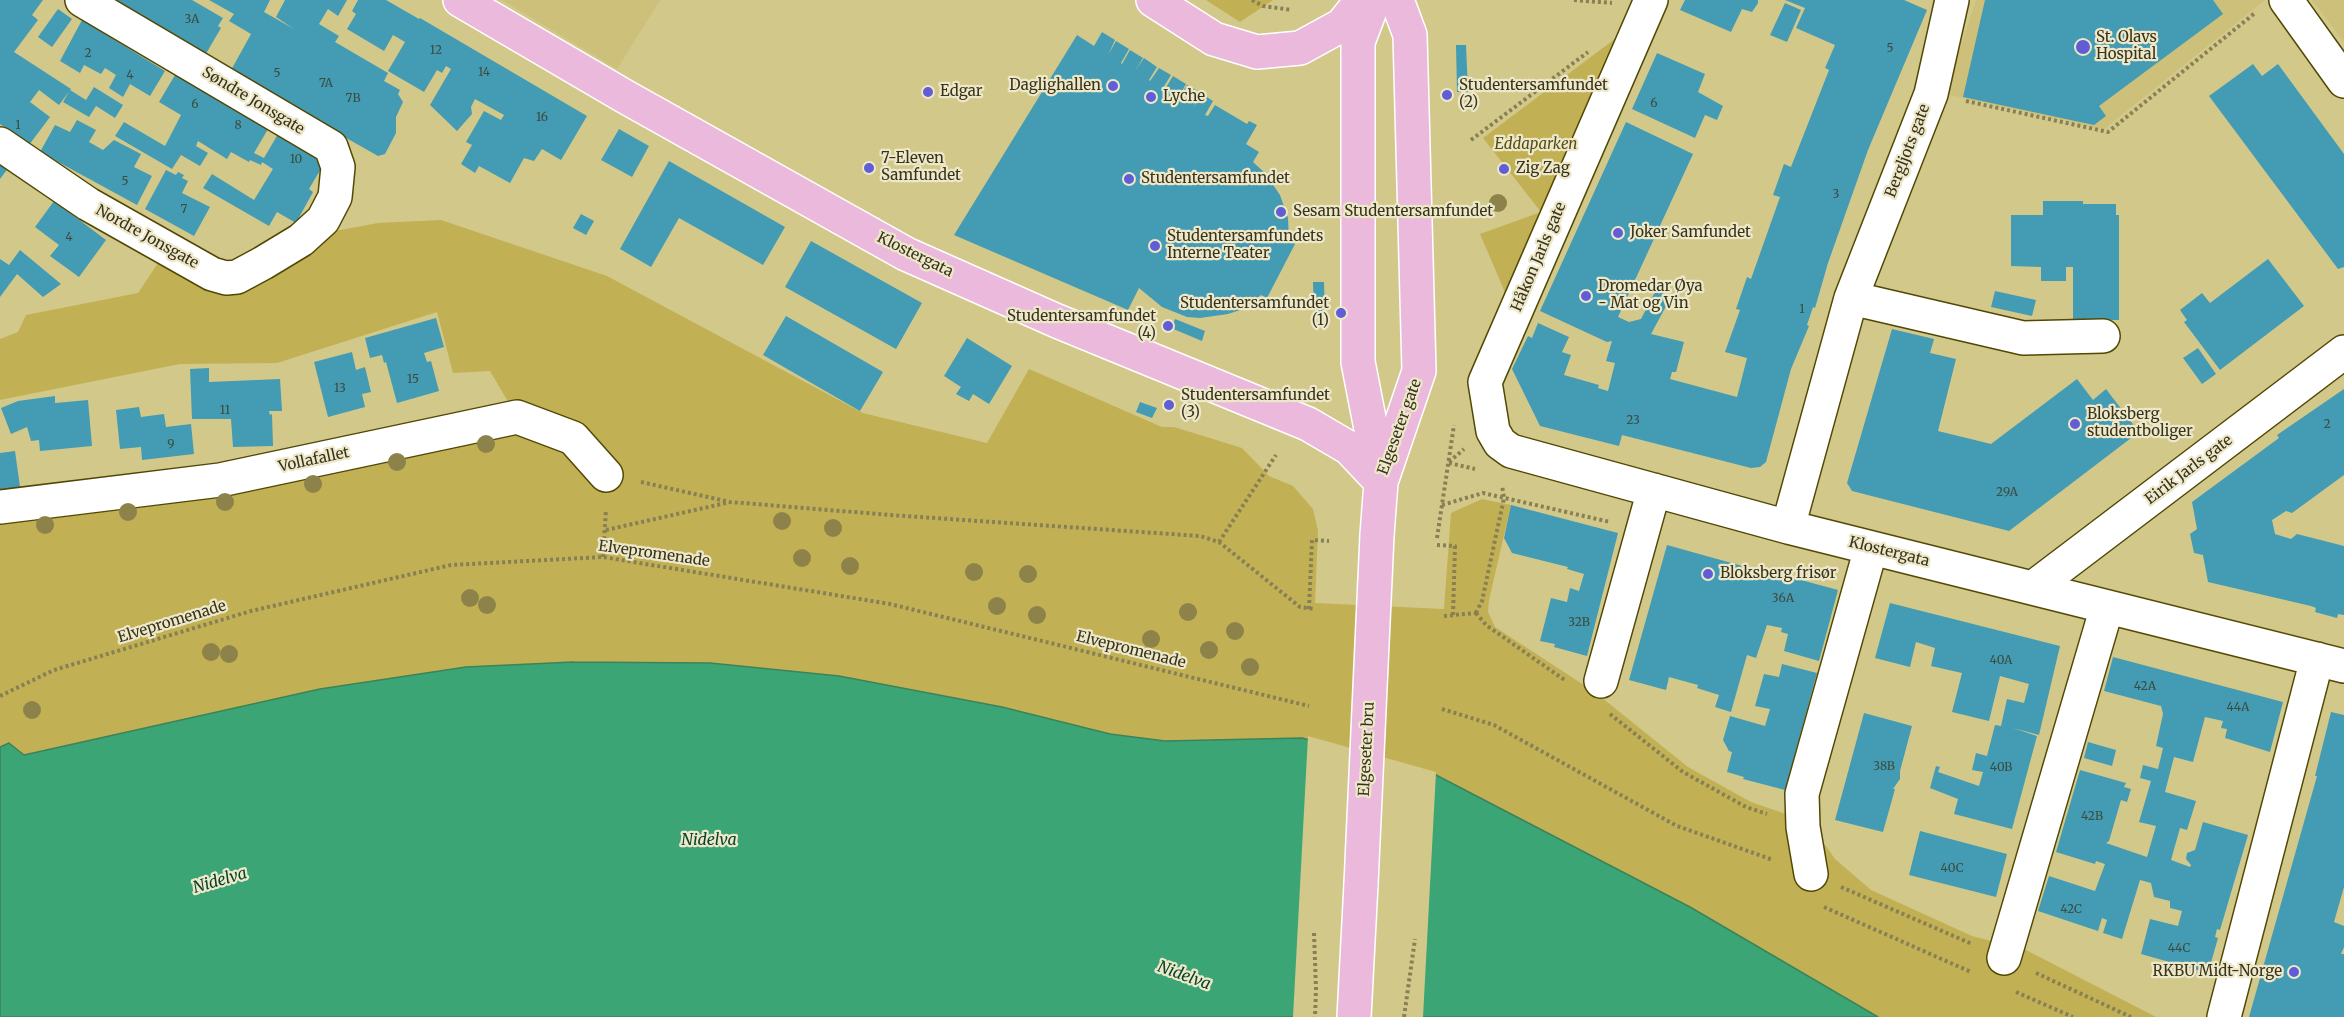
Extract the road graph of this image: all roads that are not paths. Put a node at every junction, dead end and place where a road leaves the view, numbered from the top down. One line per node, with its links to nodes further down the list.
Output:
1 (82, 0): 12 (street, Søndre Jonsgate)
2 (460, 0): 18 (main road, Klostergata)
3 (1154, 0): 4 (main road)
4 (1362, 0)
5 (1374, 0): 18 (main road, Elgeseter gate)
6 (1397, 0): 18 (main road, Elgeseter gate)
7 (1952, 0): 13 (street, Bergljots gate)
8 (1650, 3): 16 (street, Håkon Jarls gate)
9 (2271, 6): 10 (street)
10 (2344, 81)
11 (0, 144): 12 (street, Nordre Jonsgate)
12 (301, 240)
13 (1851, 298): 14 (street); 21 (street, Bergljots gate)
14 (2103, 336)
15 (2344, 352): 23 (street, Eirik Jarls gate)
16 (1485, 382): 19 (street, Klostergata)
17 (606, 475): 20 (street, Vollafallet)
18 (1381, 482): 29 (main road, Elgeseter bru, bridge)
19 (1654, 490): 21 (street, Klostergata); 26 (street)
20 (0, 507)
21 (1788, 527): 22 (street, Klostergata)
22 (1871, 548): 23 (street, Klostergata); 27 (street)
23 (2034, 587): 24 (street, Klostergata)
24 (2107, 607): 25 (street, Klostergata); 28 (street)
25 (2331, 663): 30 (street)
26 (1586, 683)
27 (1811, 874)
28 (2006, 973)
29 (1354, 1017)
30 (2224, 1017)

